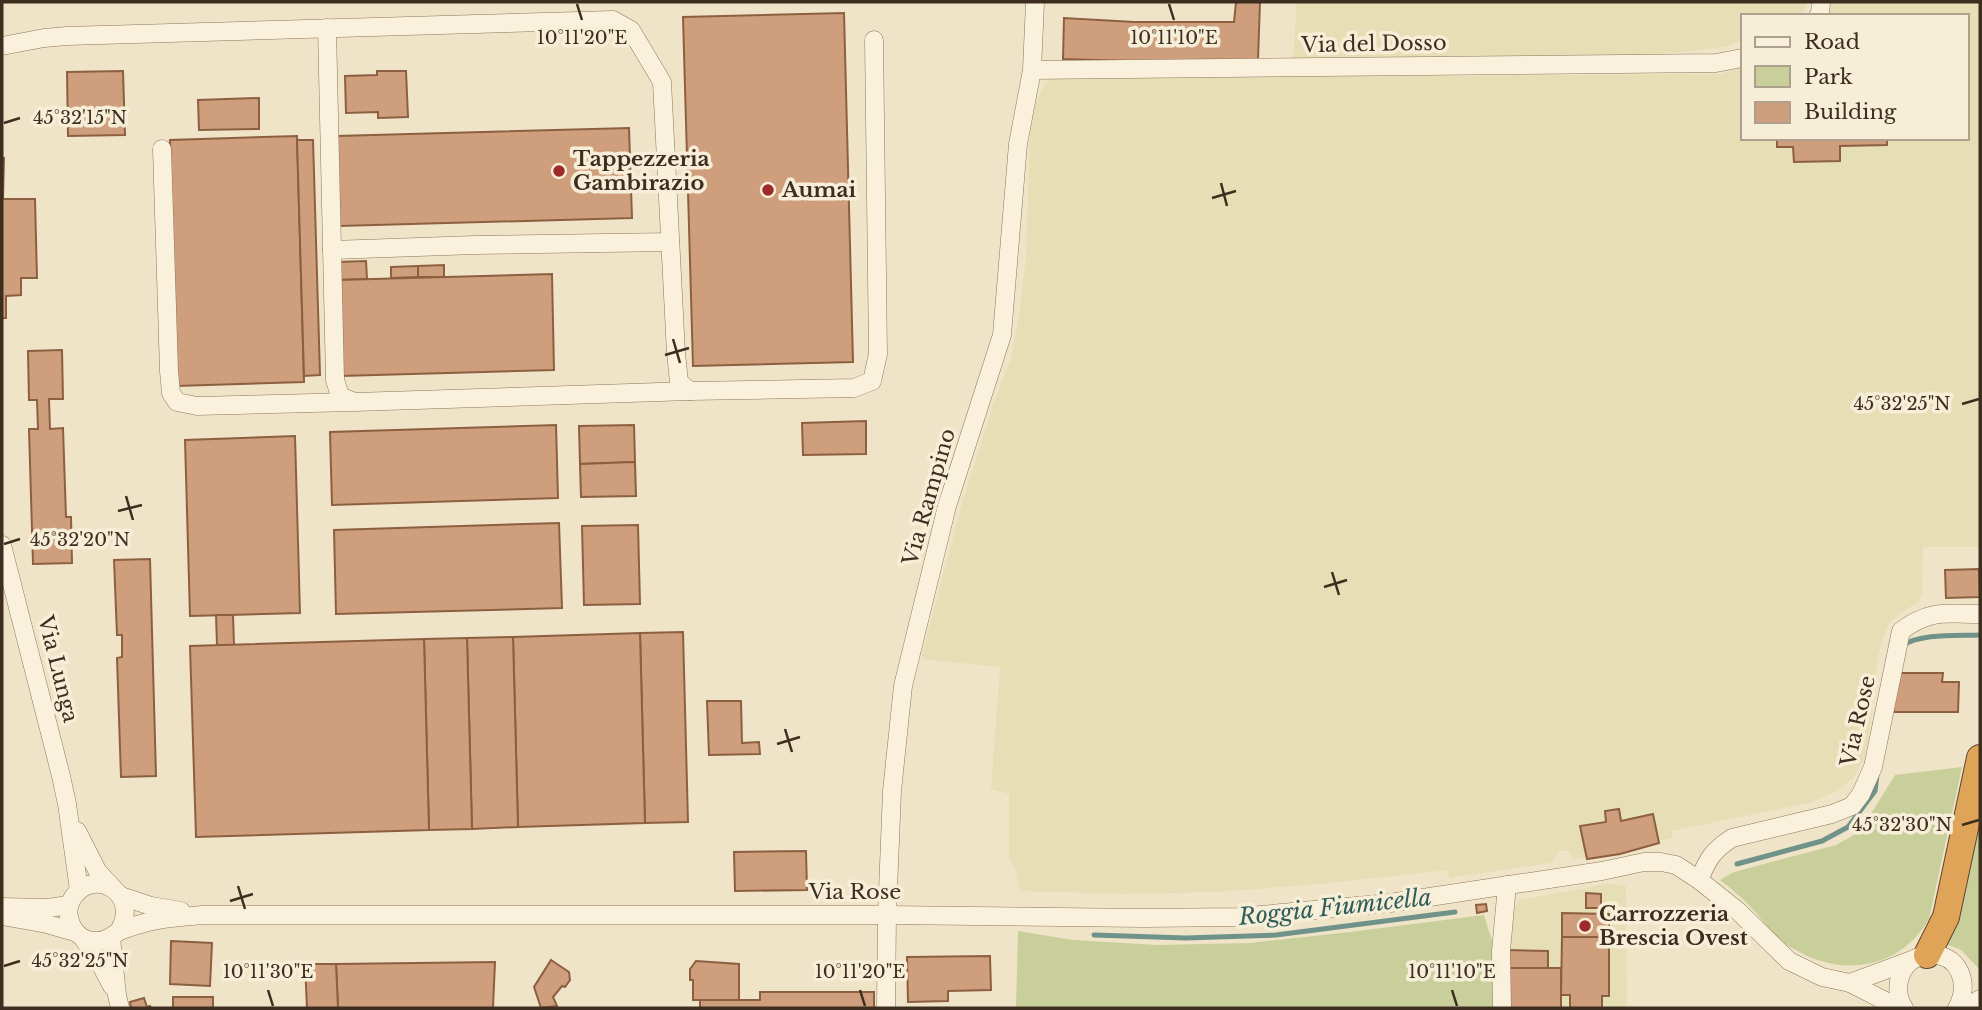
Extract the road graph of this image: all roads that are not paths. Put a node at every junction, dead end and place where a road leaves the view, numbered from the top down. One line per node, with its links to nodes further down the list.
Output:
1 (1035, 2): 6 (street, Via Rampino)
2 (327, 28): 4 (street); 8 (street); 9 (street)
3 (874, 40): 10 (street)
4 (2, 46)
5 (1741, 58): 6 (street, Via del Dosso)
6 (1032, 70): 23 (street, Via Rampino)
7 (163, 149): 11 (street)
8 (670, 242): 9 (street); 10 (street)
9 (332, 250): 11 (street)
10 (690, 391): 11 (street)
11 (355, 402)
12 (2, 545): 15 (street, Via Lunga)
13 (1980, 614): 16 (street, Via Rose)
14 (1980, 758): 27 (highway)
15 (67, 804): 18 (street, Via Lunga); 19 (street, Via Lunga)
16 (1699, 880): 17 (street, Via Rose); 30 (street, Via Rose)
17 (1507, 886): 23 (street, Via Rose); 34 (street)
18 (79, 890): 19 (street); 20 (street)
19 (117, 893): 22 (street, Via Rose); 25 (street)
20 (69, 905): 21 (street); 26 (street)
21 (2, 907)
22 (202, 915): 23 (street, Via Rose); 25 (street, Via Rose)
23 (887, 915): 33 (street, Via Rampino)
24 (2, 916): 26 (street)
25 (115, 934): 26 (street); 32 (street)
26 (79, 935): 32 (street)
27 (1920, 957): 28 (street); 30 (street); 35 (street)
28 (1954, 964): 29 (street); 36 (street)
29 (1980, 982)
30 (1850, 984): 35 (street, Via Rose)
31 (1980, 999): 37 (street)
32 (118, 1002)
33 (886, 1008)
34 (1502, 1008)
35 (1902, 1008)
36 (1957, 1008)
37 (1964, 1008)

